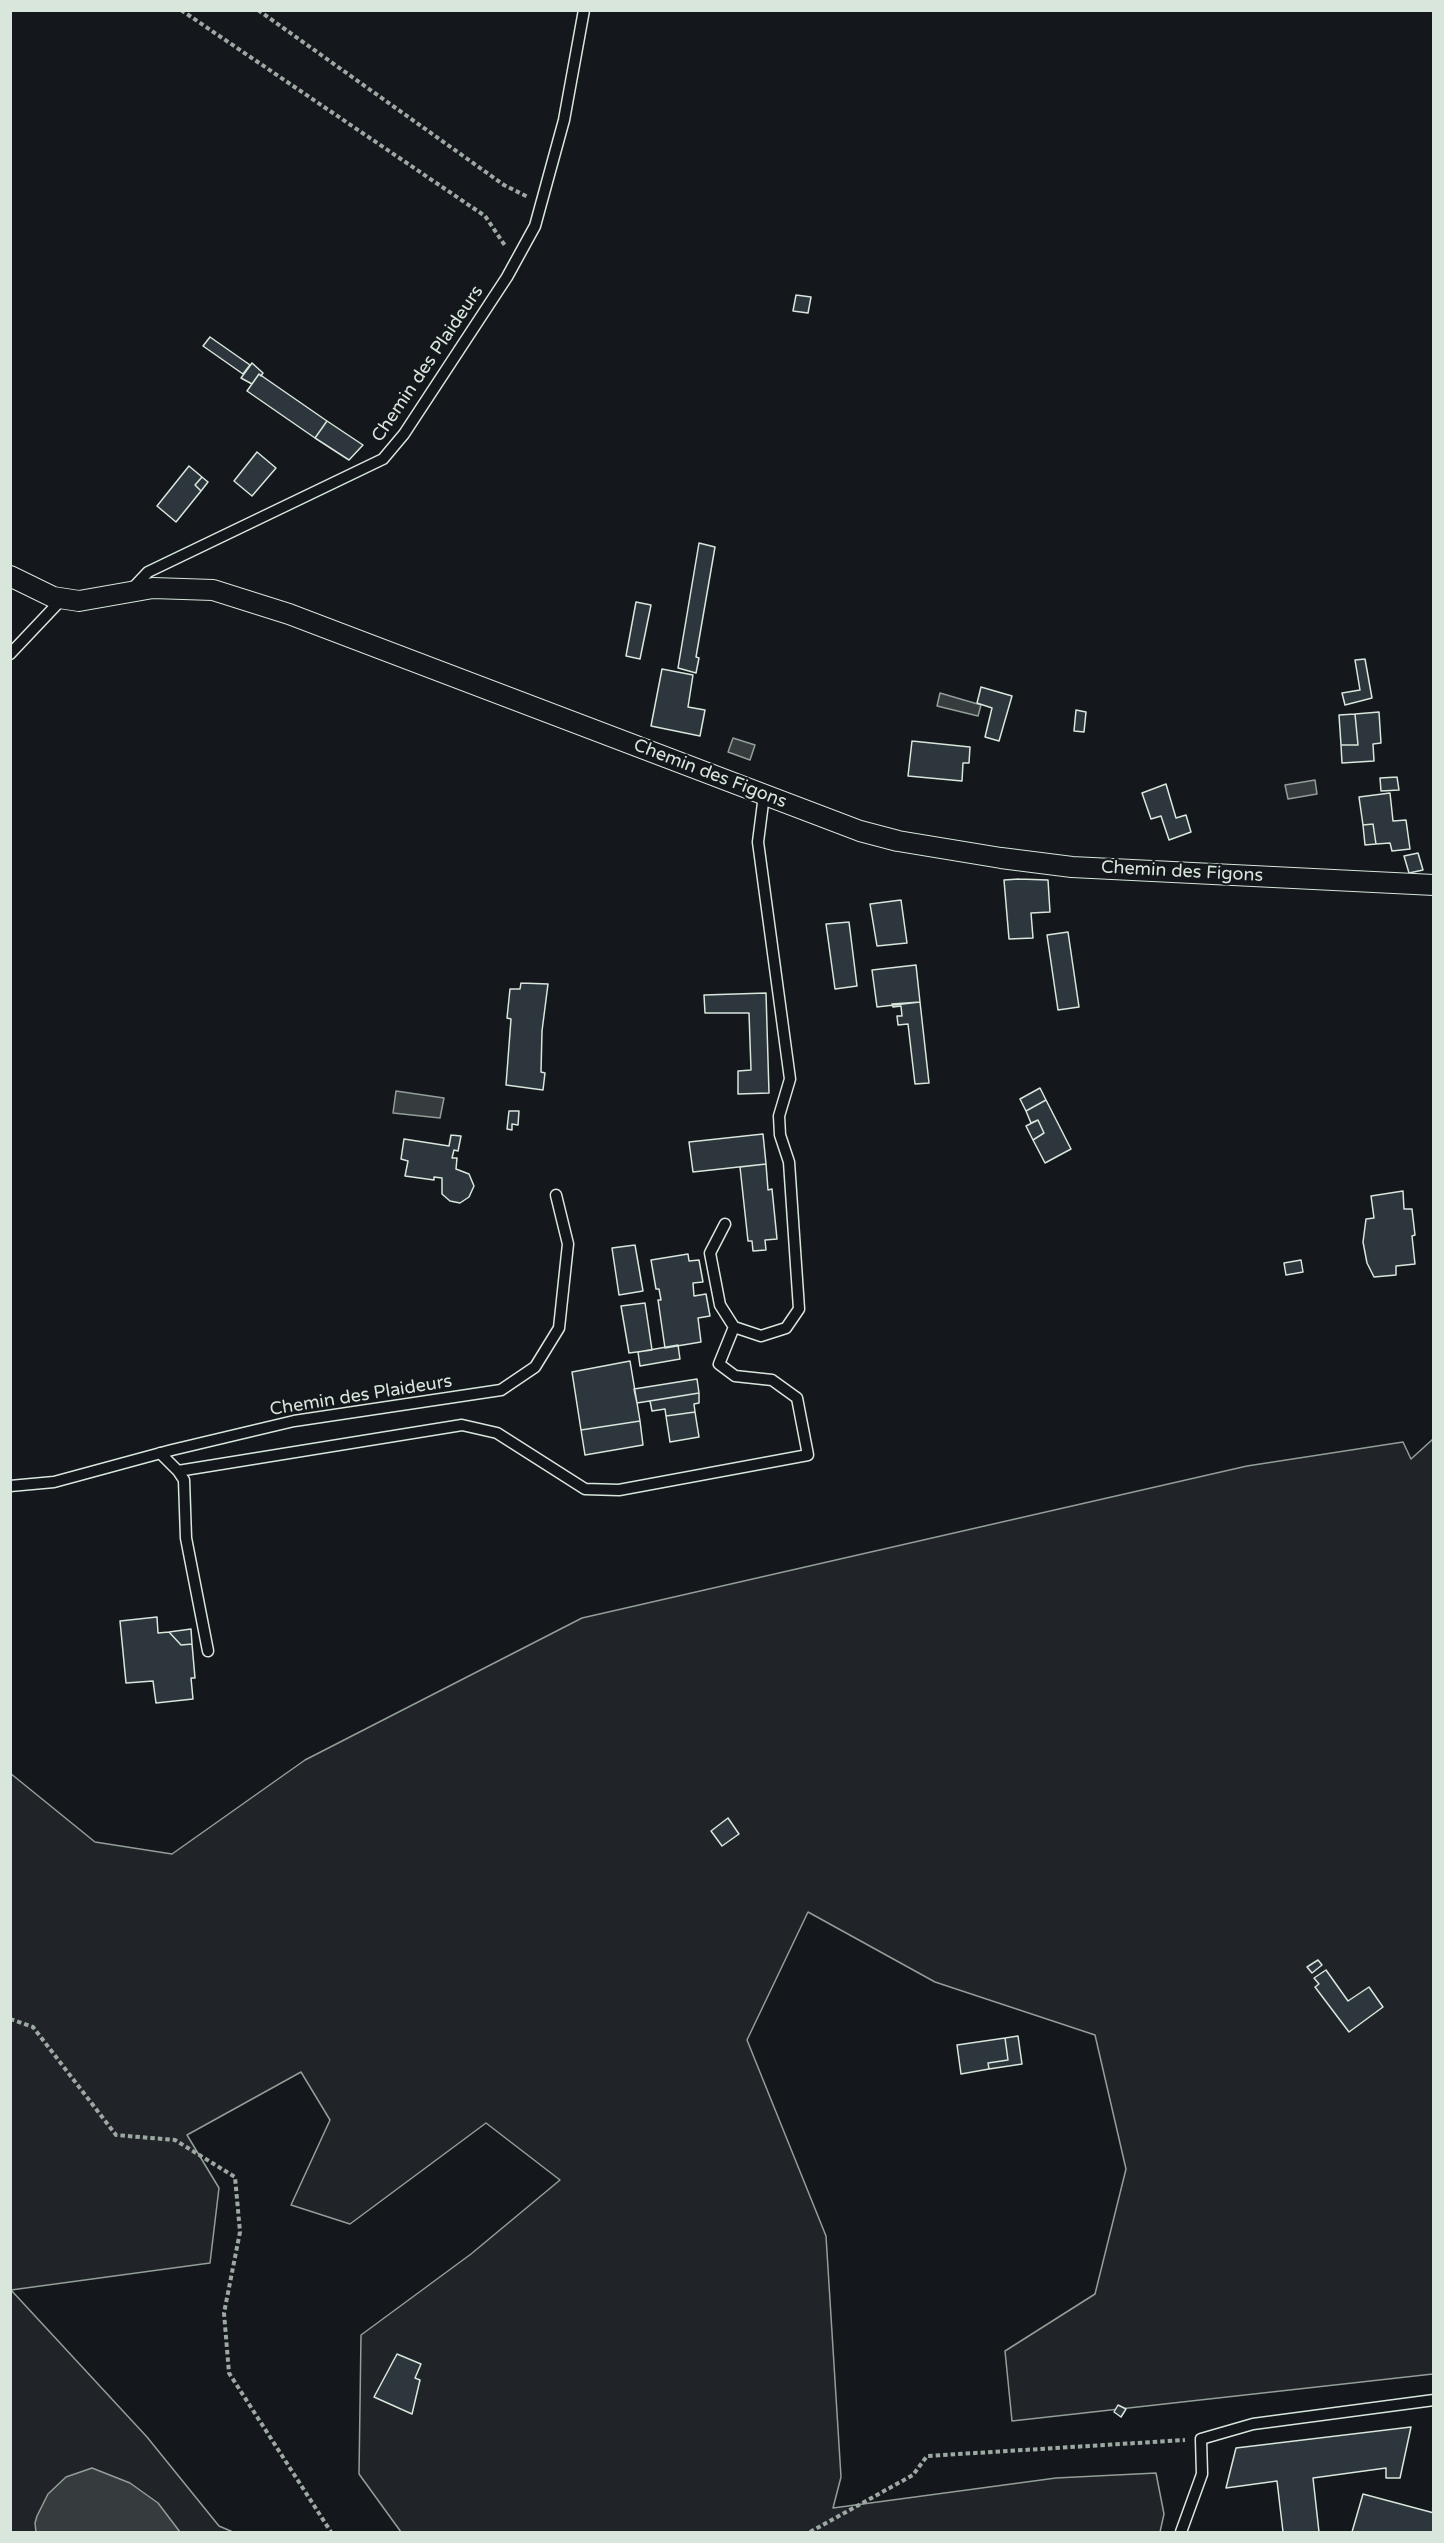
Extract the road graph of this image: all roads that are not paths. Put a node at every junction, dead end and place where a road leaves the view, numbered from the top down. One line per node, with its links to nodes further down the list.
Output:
1 (584, 10): 3 (lane, Chemin des Plaideurs)
2 (10, 576): 4 (street, Chemin des Figons)
3 (129, 593): 4 (street, Chemin des Figons); 6 (street, Chemin des Figons)
4 (63, 598): 5 (lane)
5 (10, 654)
6 (764, 795): 7 (street, Chemin des Figons); 10 (lane)
7 (1434, 885)
8 (556, 1194): 11 (lane, Chemin des Plaideurs)
9 (725, 1224): 10 (lane)
10 (734, 1327): 12 (lane)
11 (160, 1453): 12 (lane); 13 (lane, Chemin des Plaideurs)
12 (178, 1471): 14 (lane)
13 (10, 1486)
14 (208, 1651)
15 (1434, 2400): 16 (lane)
16 (1181, 2532)

